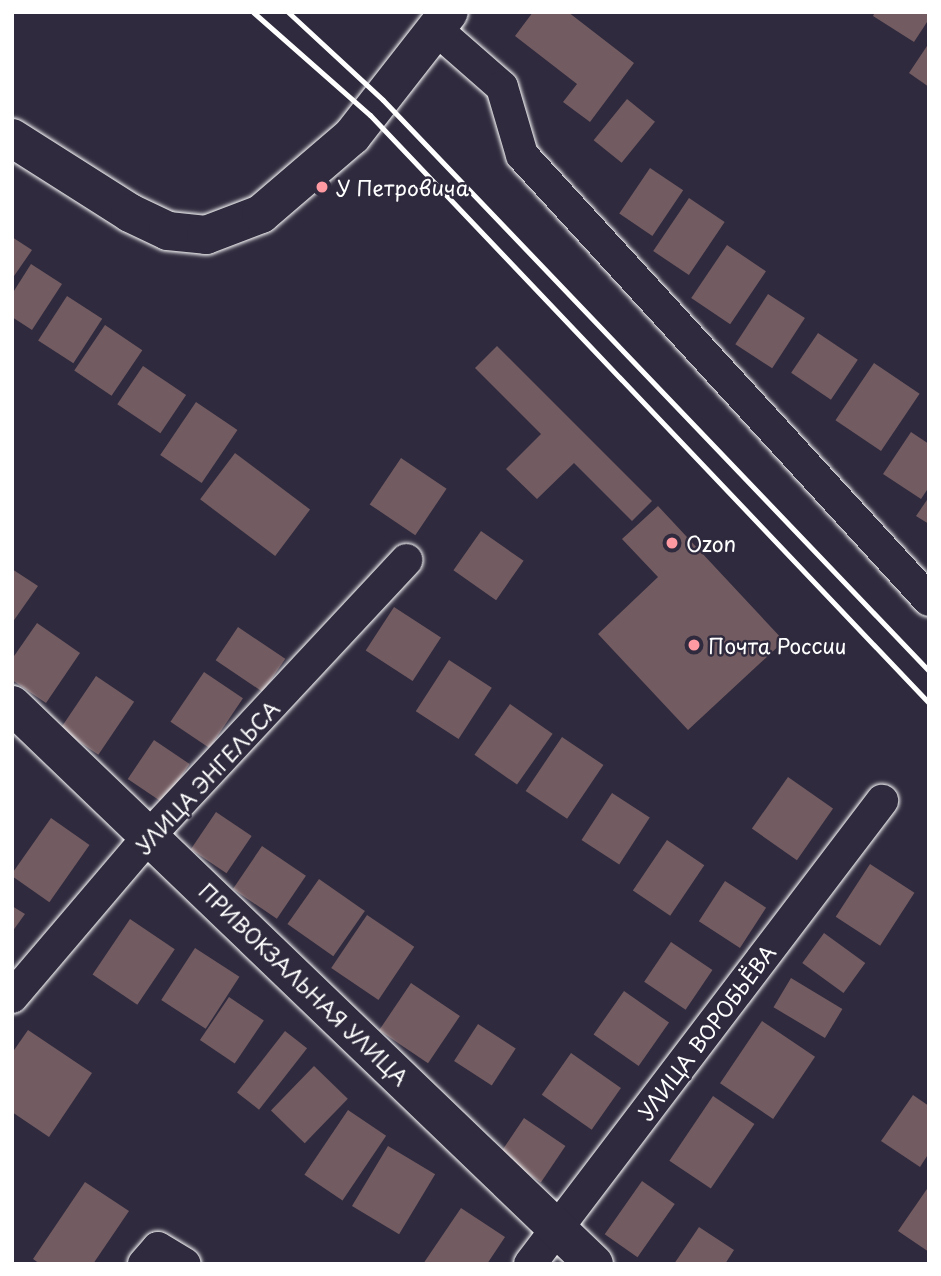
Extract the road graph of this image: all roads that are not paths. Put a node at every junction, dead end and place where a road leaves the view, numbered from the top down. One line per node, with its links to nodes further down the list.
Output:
1 (443, 21): 2 (street); 4 (street)
2 (12, 138)
3 (406, 560): 7 (street, УЛИЦА ЭНГЕЛЬСА)
4 (929, 600)
5 (12, 705): 7 (street, ПРИВОКЗАЛЬНАЯ УЛИЦА)
6 (882, 801): 9 (street, УЛИЦА ВОРОБЬЁВА)
7 (150, 835): 8 (street, УЛИЦА ЭНГЕЛЬСА); 9 (street, ПРИВОКЗАЛЬНАЯ УЛИЦА)
8 (12, 997)
9 (557, 1228): 12 (street, УЛИЦА ВОРОБЬЁВА); 13 (street, ПРИВОКЗАЛЬНАЯ УЛИЦА)
10 (144, 1264): 11 (street)
11 (185, 1264)
12 (530, 1264)
13 (594, 1264)

